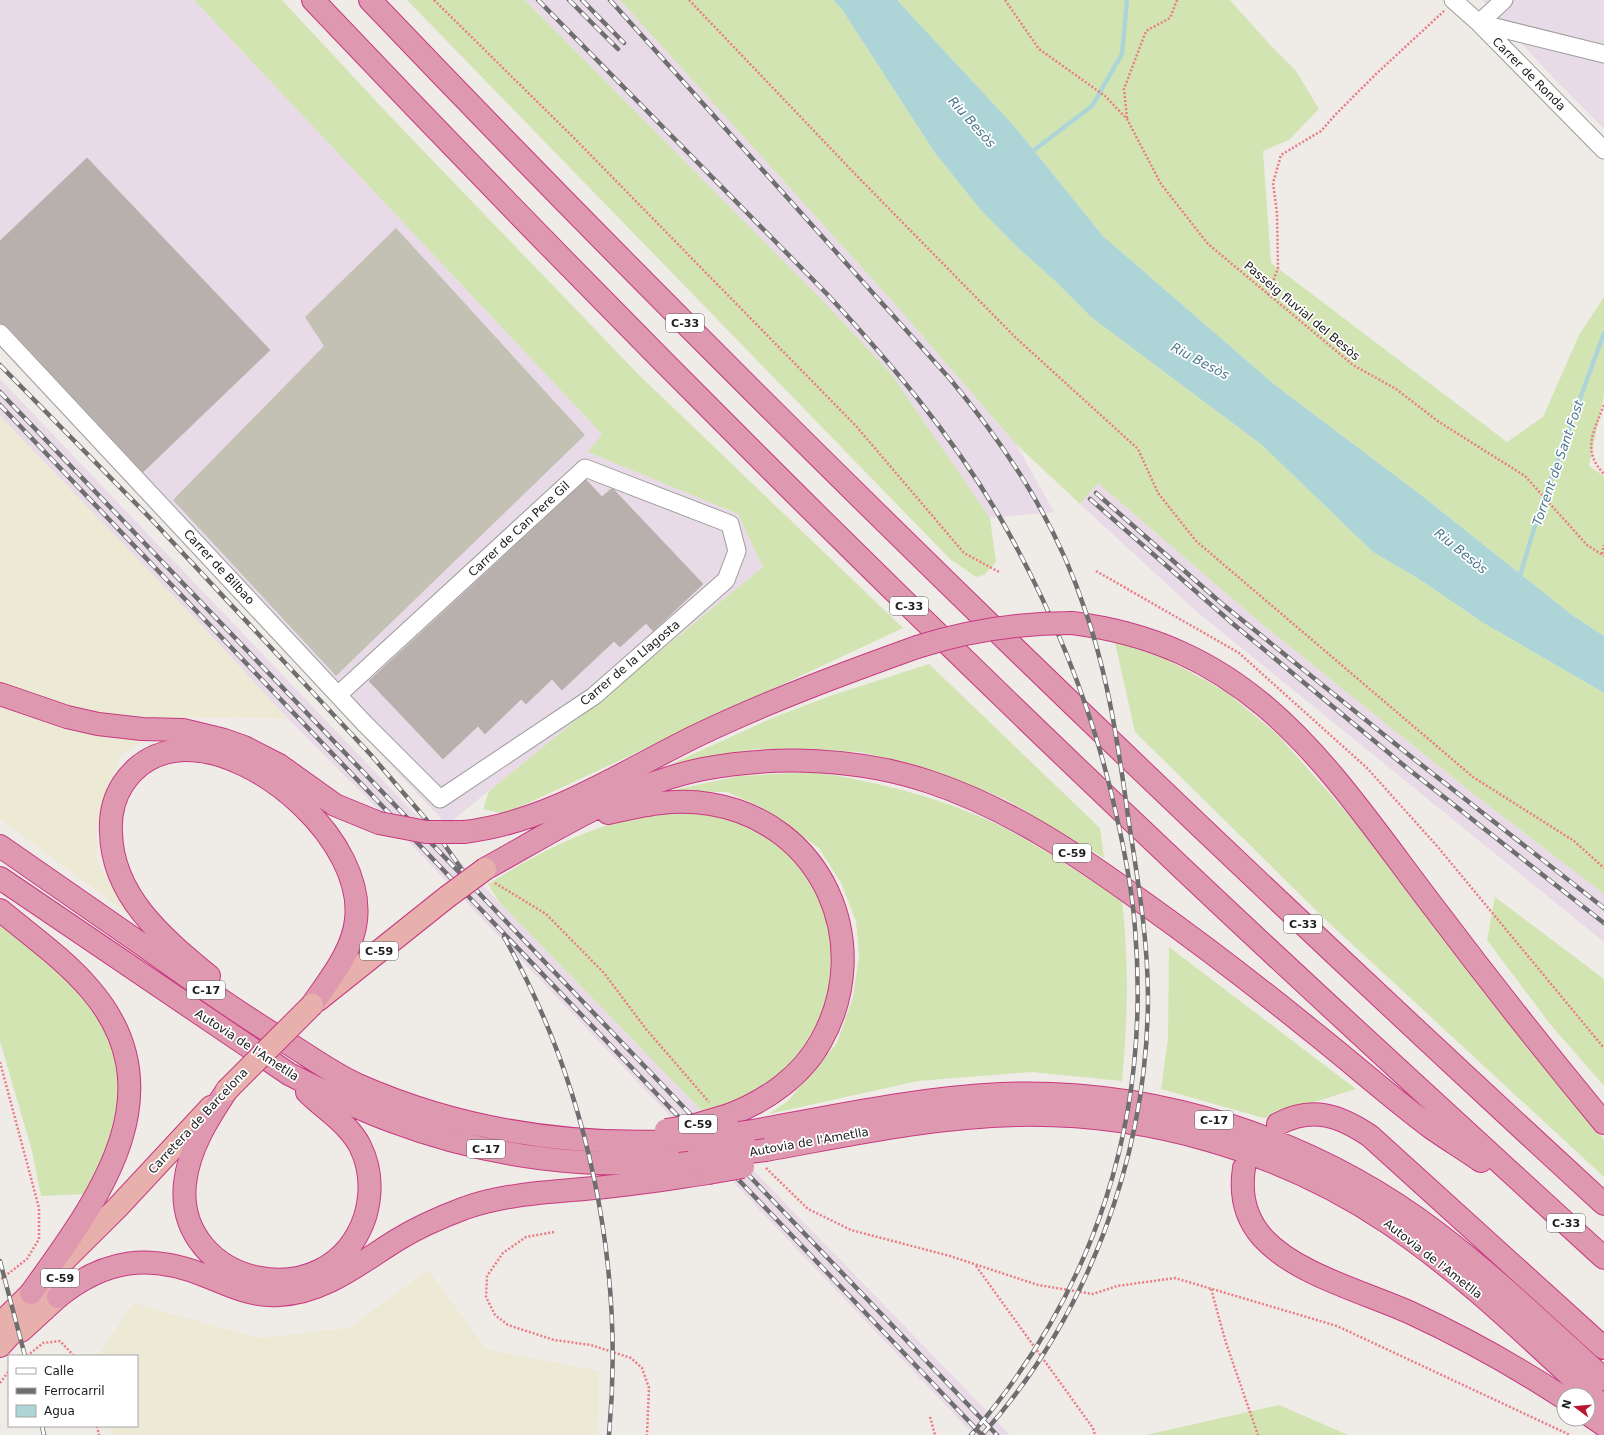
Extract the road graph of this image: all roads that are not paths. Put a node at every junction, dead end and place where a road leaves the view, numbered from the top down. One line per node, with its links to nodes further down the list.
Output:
1 (313, 0): 29 (highway, C-33)
2 (370, 0): 30 (highway, C-33)
3 (1504, 0): 5 (street)
4 (1454, 1): 5 (street, Carrer de Ronda)
5 (1479, 23): 6 (street); 7 (street, Carrer de Ronda)
6 (1604, 54)
7 (1604, 150)
8 (0, 333): 11 (street, Carrer de Bilbao)
9 (730, 524): 11 (street, Carrer de Can Pere Gil); 13 (street, Carrer de la Llagosta)
10 (0, 694): 12 (highway, bridge)
11 (338, 695): 13 (street, Carrer de Bilbao)
12 (581, 794): 16 (highway, C-59); 23 (highway, C-59, bridge)
13 (440, 799)
14 (540, 839): 16 (highway, C-59); 25 (highway, C-59, bridge); 29 (highway, C-59)
15 (0, 846): 20 (highway, C-17)
16 (487, 874): 19 (highway, Carretera de Barcelona / C-59, bridge)
17 (0, 878): 21 (highway, Autovia de l'Ametlla / C-17)
18 (0, 910): 33 (highway)
19 (312, 1005): 20 (highway); 22 (highway, Carretera de Barcelona / C-59, bridge)
20 (244, 1017): 26 (highway, C-17)
21 (290, 1074): 22 (highway); 27 (highway, Autovia de l'Ametlla / C-17)
22 (227, 1090): 31 (highway, Carretera de Barcelona / C-59)
23 (1604, 1123)
24 (1278, 1124): 36 (highway)
25 (672, 1135): 26 (highway, C-59); 37 (highway, C-17, bridge)
26 (594, 1141)
27 (702, 1166): 35 (highway); 39 (highway, Autovia de l'Ametlla / C-17, bridge)
28 (1244, 1168): 38 (highway)
29 (1528, 1189): 32 (highway, C-33)
30 (1604, 1204)
31 (117, 1208): 33 (highway, Carretera de Barcelona / C-59); 35 (highway, Carretera de Barcelona / C-59)
32 (1604, 1258)
33 (31, 1293): 34 (highway, Carretera de Barcelona / C-59)
34 (0, 1324)
35 (0, 1348)
36 (1604, 1348)
37 (1604, 1379)
38 (1556, 1393)
39 (1604, 1407)

